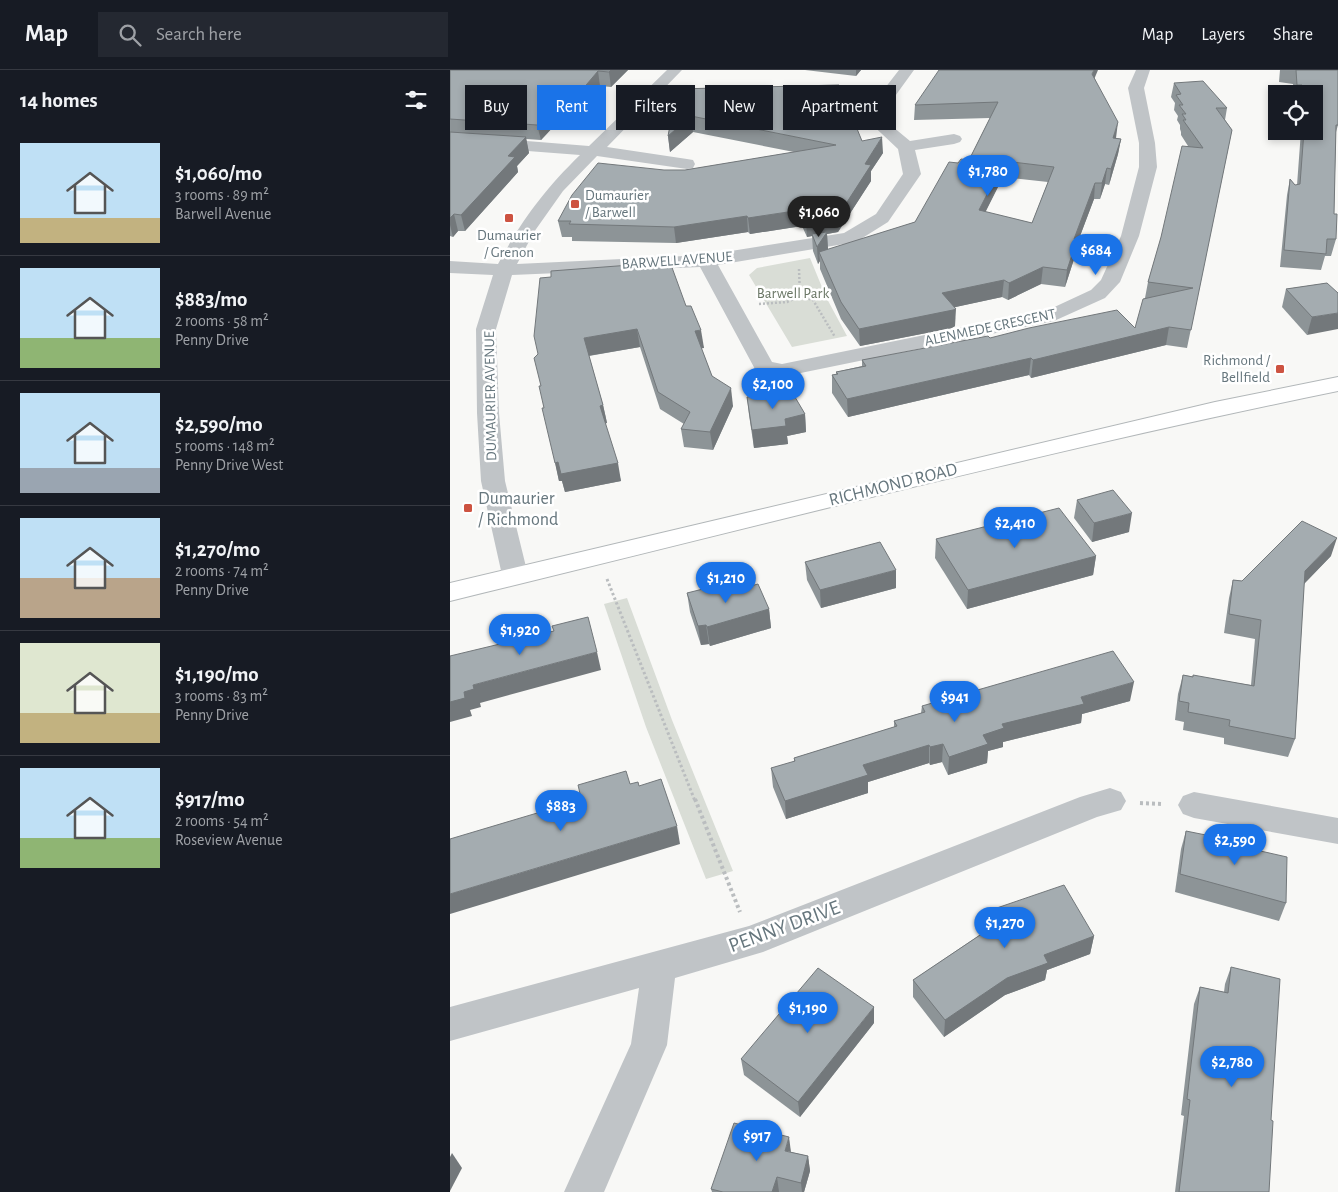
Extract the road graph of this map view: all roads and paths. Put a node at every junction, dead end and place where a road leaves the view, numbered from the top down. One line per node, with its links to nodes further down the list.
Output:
1 (675, 70): 7 (street, DUMAURIER AVENUE)
2 (907, 70): 6 (street)
3 (1143, 70): 15 (street, ALENMEDE CRESCENT)
4 (954, 139): 6 (street)
5 (450, 140): 7 (street)
6 (906, 147): 9 (street, BARWELL AVENUE)
7 (592, 150): 8 (street); 12 (street, DUMAURIER AVENUE)
8 (687, 164)
9 (790, 247): 10 (street, BARWELL AVENUE); 13 (path)
10 (706, 261): 12 (street, BARWELL AVENUE); 14 (street, ALENMEDE CRESCENT)
11 (450, 266): 12 (street, BARWELL AVENUE)
12 (504, 270): 18 (street, DUMAURIER AVENUE)
13 (800, 296): 14 (path); 15 (path)
14 (732, 307): 15 (street, ALENMEDE CRESCENT)
15 (845, 357)
16 (1338, 384): 17 (main road, RICHMOND ROAD)
17 (598, 556): 18 (main road, RICHMOND ROAD); 23 (path)
18 (515, 575): 19 (main road, RICHMOND ROAD)
19 (450, 592)
20 (1110, 801): 21 (path); 23 (street, PENNY DRIVE)
21 (1194, 805): 22 (street)
22 (1338, 830)
23 (751, 941): 24 (street, PENNY DRIVE)
24 (659, 967): 25 (street, PENNY DRIVE); 26 (street)
25 (450, 1024)
26 (584, 1192)

